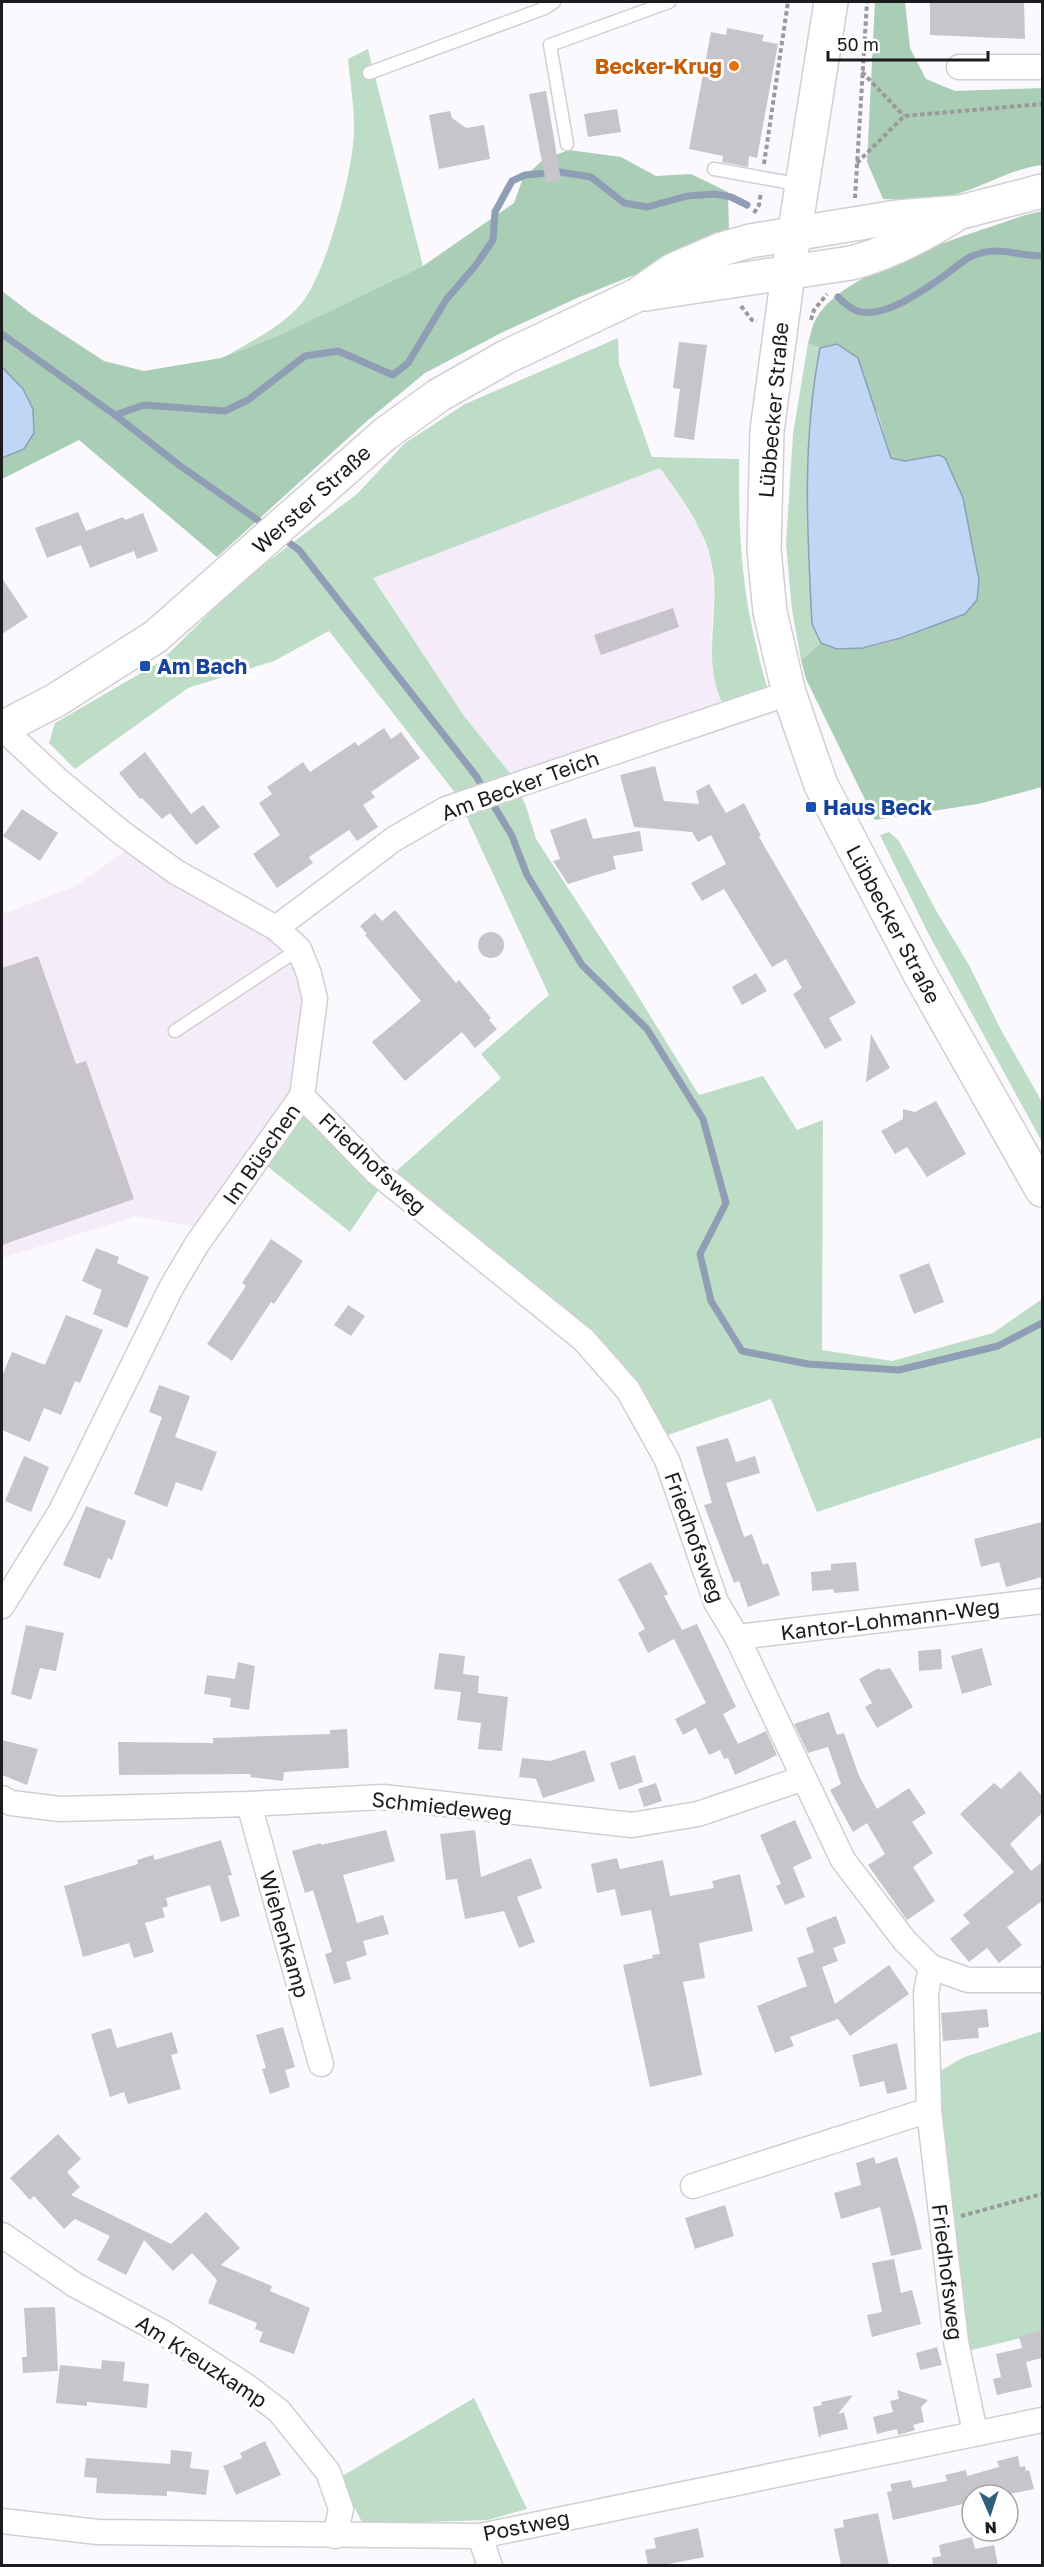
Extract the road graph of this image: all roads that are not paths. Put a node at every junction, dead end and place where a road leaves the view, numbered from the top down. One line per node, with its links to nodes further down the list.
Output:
1 (554, 2): 6 (lane)
2 (669, 2): 7 (lane)
3 (831, 2): 9 (main road, Lübbecker Straße)
4 (959, 67): 5 (street)
5 (1042, 67)
6 (369, 73)
7 (567, 144)
8 (714, 169): 9 (lane)
9 (803, 185): 12 (main road, Lübbecker Straße)
10 (1042, 191): 11 (main road)
11 (961, 213): 12 (main road, Werster Straße); 13 (main road, Werster Straße)
12 (795, 234): 13 (main road, Lübbecker Straße); 14 (main road, Werster Straße)
13 (788, 274): 14 (main road, Werster Straße); 15 (main road, Lübbecker Straße)
14 (637, 295): 16 (main road, Werster Straße)
15 (789, 693): 17 (street, Am Becker Teich); 21 (main road, Lübbecker Straße)
16 (2, 728): 17 (street, Im Büschen)
17 (276, 928): 18 (street, Im Büschen)
18 (298, 948): 19 (lane); 20 (street, Im Büschen)
19 (175, 1031)
20 (302, 1096): 23 (street, Im Büschen); 24 (street, Friedhofsweg)
21 (1042, 1190)
22 (1042, 1601): 24 (street, Kantor-Lohmann-Weg)
23 (2, 1606)
24 (737, 1637): 25 (street, Friedhofsweg)
25 (804, 1778): 27 (street, Schmiedeweg); 28 (street, Friedhofsweg)
26 (2, 1798): 27 (street, Schmiedeweg)
27 (249, 1804): 30 (street, Wiehenkamp)
28 (931, 1967): 29 (street); 31 (street, Friedhofsweg)
29 (1042, 1980)
30 (321, 2064)
31 (929, 2110): 32 (street); 35 (street, Friedhofsweg)
32 (693, 2186)
33 (2, 2235): 37 (street, Am Kreuzkamp)
34 (1042, 2420): 35 (street, Postweg)
35 (975, 2432): 38 (street, Postweg)
36 (2, 2521): 37 (street, Postweg)
37 (335, 2536): 38 (street, Postweg)
38 (480, 2536): 39 (street)
39 (490, 2565)

